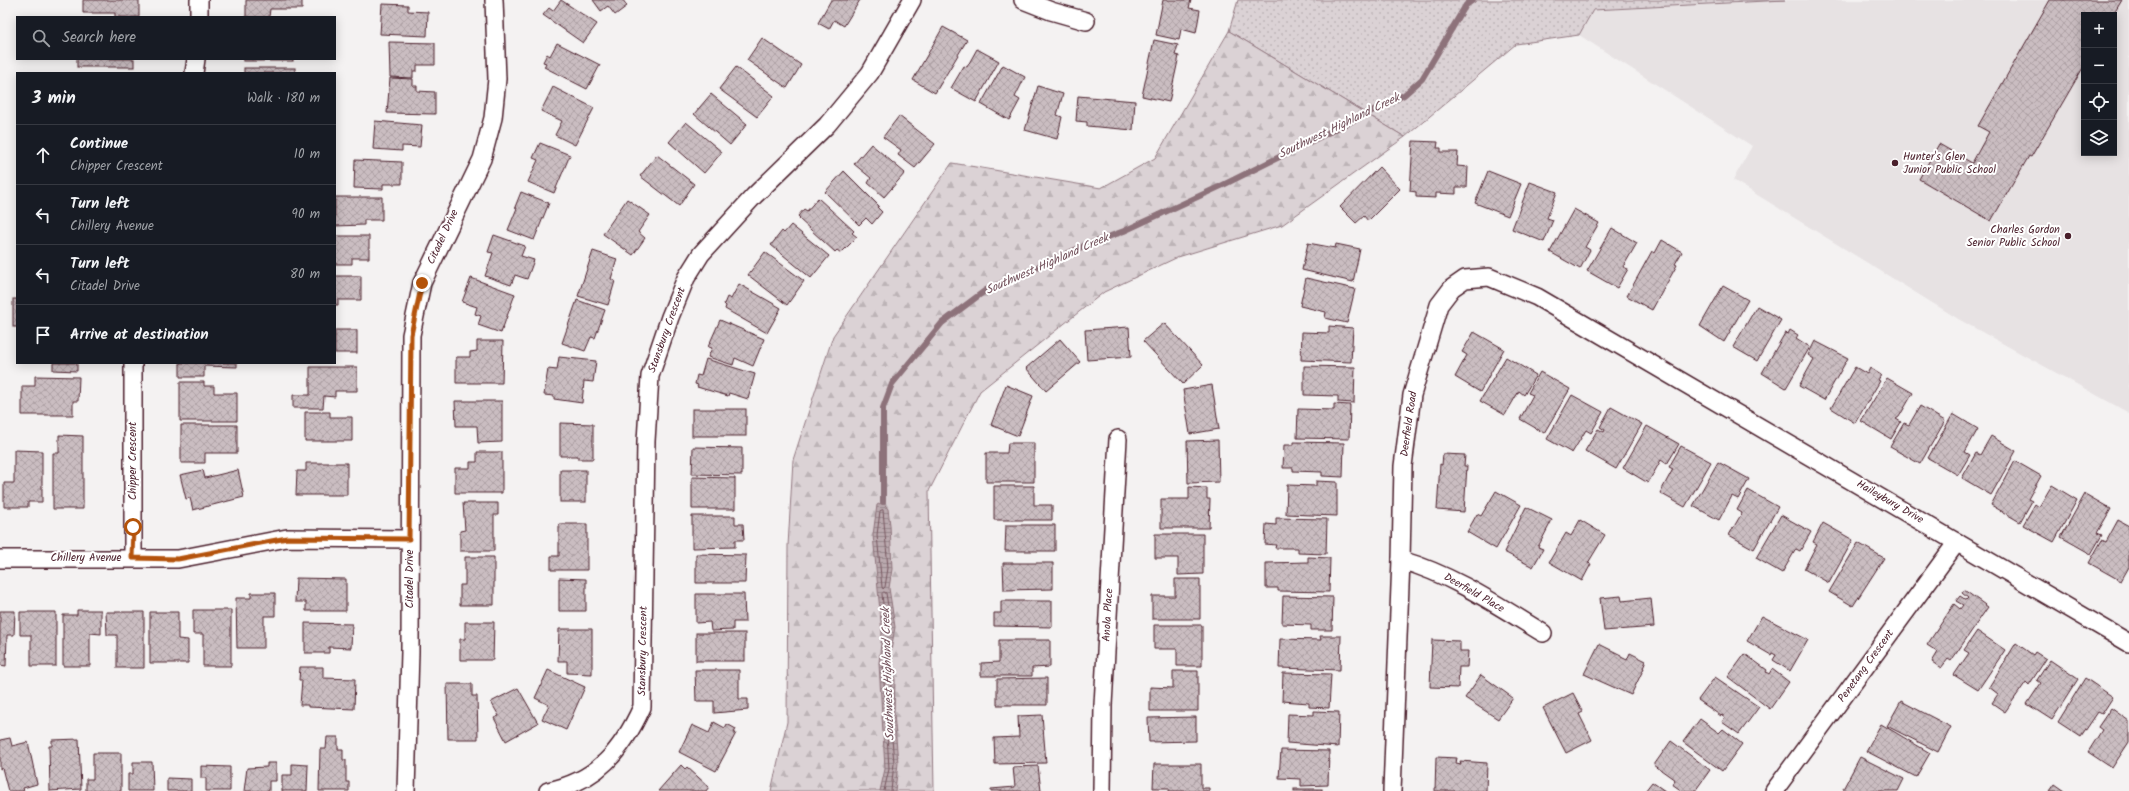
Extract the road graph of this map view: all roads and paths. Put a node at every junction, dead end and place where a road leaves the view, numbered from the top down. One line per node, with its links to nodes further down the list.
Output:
1 (199, 0): 5 (street)
2 (494, 0): 12 (street, Citadel Drive)
3 (912, 0): 20 (street, Stansbury Crescent)
4 (1022, 0): 6 (street)
5 (199, 16)
6 (1086, 21)
7 (196, 60): 8 (street)
8 (194, 72)
9 (1650, 362): 13 (street, Haileybury Drive); 16 (street, Deerfield Road)
10 (133, 364): 15 (street, Chipper Crescent)
11 (1118, 439): 21 (street, Anola Place)
12 (409, 539): 15 (street, Chillery Avenue); 19 (street, Citadel Drive)
13 (1957, 542): 18 (street, Haileybury Drive); 23 (street, Penetang Crescent)
14 (0, 558): 15 (street, Chillery Avenue)
15 (132, 558)
16 (1401, 560): 17 (street, Deerfield Place); 22 (street, Deerfield Road)
17 (1543, 633)
18 (2129, 643)
19 (406, 791)
20 (548, 791)
21 (1102, 791)
22 (1392, 791)
23 (1774, 791)

